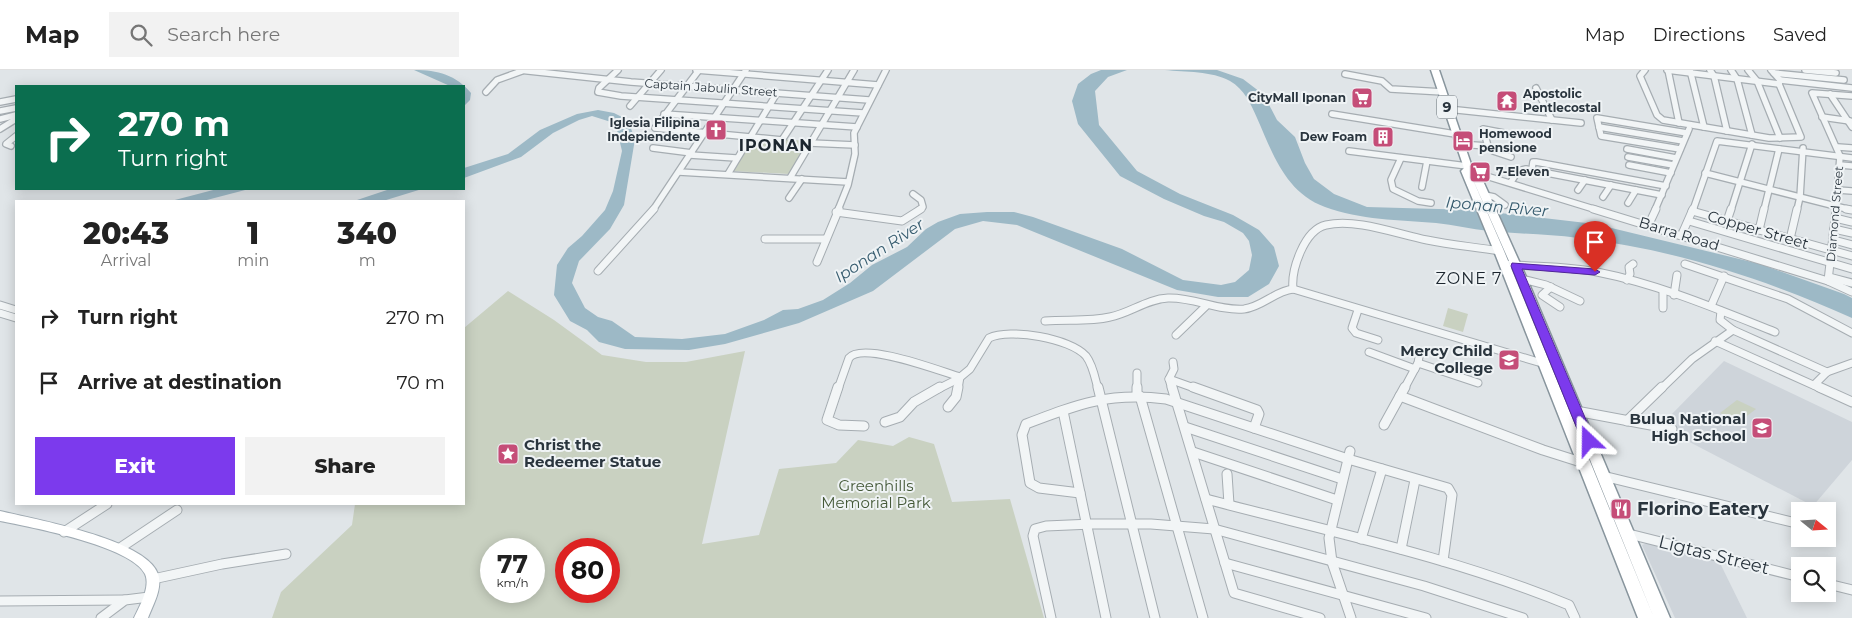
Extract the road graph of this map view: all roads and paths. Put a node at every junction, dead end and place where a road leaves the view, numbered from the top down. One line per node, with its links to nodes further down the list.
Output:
1 (520, 70): 23 (street, Captain Jabulin Street); 35 (street)
2 (618, 70): 23 (street)
3 (662, 70): 29 (street)
4 (693, 70): 5 (street)
5 (699, 70): 17 (street); 31 (street)
6 (828, 70): 24 (street)
7 (854, 70): 27 (street)
8 (886, 70): 30 (street)
9 (1435, 70): 36 (highway, 9)
10 (1645, 70): 68 (street)
11 (1668, 70): 16 (street); 68 (street)
12 (1710, 70): 21 (street)
13 (1731, 70): 22 (street)
14 (1748, 70): 26 (street)
15 (1805, 70): 19 (street)
16 (1690, 71): 21 (street); 72 (street)
17 (745, 72): 24 (street); 34 (street)
18 (1773, 72): 25 (street); 28 (street)
19 (1834, 72): 25 (street)
20 (1345, 74): 36 (street)
21 (1714, 76): 22 (street); 76 (street)
22 (1737, 79): 26 (street); 81 (street)
23 (608, 80): 29 (street, Captain Jabulin Street); 41 (street)
24 (822, 80): 27 (street); 39 (street)
25 (1844, 80): 33 (street)
26 (1757, 81): 28 (street); 84 (street)
27 (846, 82): 30 (street); 42 (street)
28 (1779, 82): 33 (street); 84 (street)
29 (650, 84): 31 (street, Captain Jabulin Street); 41 (street)
30 (878, 85): 45 (street)
31 (687, 86): 34 (street, Captain Jabulin Street); 44 (street)
32 (1536, 88): 63 (street)
33 (1852, 88)
34 (733, 90): 37 (street, Captain Jabulin Street); 47 (street)
35 (486, 92)
36 (1442, 92): 52 (highway, 9)
37 (777, 93): 39 (street, Captain Jabulin Street); 49 (street)
38 (1830, 94): 40 (street); 59 (street, Diamond Street); 65 (street)
39 (812, 96): 42 (street, Captain Jabulin Street); 51 (street)
40 (1852, 96)
41 (637, 97): 44 (street); 48 (street)
42 (838, 97): 45 (street, Captain Jabulin Street); 54 (street)
43 (15, 99): 46 (street)
44 (676, 100): 47 (street); 56 (street)
45 (869, 100): 55 (street)
46 (0, 102)
47 (724, 103): 49 (street); 61 (street)
48 (630, 106)
49 (770, 107): 51 (street); 64 (street)
50 (15, 108): 53 (street)
51 (802, 109): 54 (street); 66 (street)
52 (1448, 109): 63 (street); 80 (highway, 9)
53 (0, 111)
54 (830, 111): 55 (street); 69 (street)
55 (863, 113): 75 (street)
56 (664, 114): 61 (street); 77 (street)
57 (1332, 114): 80 (street)
58 (15, 117): 62 (street)
59 (1822, 117): 65 (street); 92 (street, Diamond Street)
60 (15, 118): 74 (street)
61 (713, 118): 64 (street); 77 (street)
62 (0, 119)
63 (1552, 120): 67 (street)
64 (760, 121): 66 (street); 83 (street)
65 (1850, 121): 73 (street)
66 (793, 123): 69 (street); 83 (street)
67 (1581, 123)
68 (1679, 123): 70 (street)
69 (821, 125): 75 (street); 87 (street)
70 (1691, 125): 72 (street); 79 (street)
71 (1599, 127): 79 (street); 85 (street); 96 (street)
72 (1704, 127): 76 (street)
73 (1852, 127)
74 (2, 128)
75 (857, 128): 90 (street)
76 (1727, 131): 81 (street)
77 (704, 133): 83 (street); 100 (street)
78 (1504, 133): 91 (street)
79 (1686, 133): 85 (street)
80 (1455, 134): 88 (highway, 9)
81 (1752, 135): 84 (street)
82 (15, 137): 86 (street)
83 (750, 137): 103 (street)
84 (1780, 138)
85 (1684, 141): 96 (street)
86 (0, 143)
87 (810, 143): 90 (street); 120 (street)
88 (1458, 144): 91 (street); 114 (highway, 9)
89 (1752, 144): 97 (street); 119 (street); 126 (street)
90 (856, 145): 124 (street)
91 (1488, 146): 101 (street)
92 (1838, 147): 94 (street); 102 (street, Diamond Street)
93 (652, 148): 100 (street)
94 (1852, 148)
95 (1627, 149): 106 (street)
96 (1680, 149): 106 (street)
97 (1779, 149): 98 (street); 130 (street)
98 (1803, 149): 102 (street); 139 (street)
99 (1349, 151): 104 (street, Barra Road)
100 (691, 154): 103 (street); 116 (street)
101 (1511, 156)
102 (1840, 156): 107 (street); 111 (street, Diamond Street)
103 (736, 158): 118 (street)
104 (1401, 158): 108 (street, Barra Road); 141 (street)
105 (1628, 158): 110 (street)
106 (1676, 158): 110 (street)
107 (1852, 158)
108 (1427, 162): 114 (street, Barra Road); 129 (street)
109 (1629, 165): 113 (street)
110 (1673, 165): 117 (street)
111 (1840, 165): 112 (street); 133 (street, Diamond Street)
112 (1852, 166)
113 (1642, 167): 117 (street); 123 (street)
114 (1468, 169): 125 (street, Barra Road); 137 (highway, 9)
115 (1532, 170): 122 (street); 123 (street); 125 (street)
116 (678, 172): 118 (street); 171 (street)
117 (1671, 173): 128 (street)
118 (728, 174): 120 (street)
119 (1705, 174): 126 (street); 146 (street)
120 (790, 178): 121 (street)
121 (802, 179): 124 (street); 140 (street)
122 (1585, 180): 127 (street); 131 (street)
123 (1643, 181): 128 (street)
124 (848, 182): 147 (street)
125 (1511, 182): 152 (street, Barra Road)
126 (1738, 182): 130 (street); 149 (street)
127 (1611, 185): 132 (street); 138 (street)
128 (1666, 186): 136 (street)
129 (1422, 187)
130 (1769, 189): 139 (street); 154 (street)
131 (1578, 190)
132 (1636, 190): 136 (street); 142 (street)
133 (1838, 190): 134 (street); 144 (street, Diamond Street)
134 (1852, 191)
135 (913, 194): 147 (street)
136 (1662, 195): 152 (street)
137 (1481, 197): 143 (street); 161 (highway, 9); 161 (highway, 9)
138 (1604, 197)
139 (1800, 197): 144 (street); 159 (street)
140 (788, 198)
141 (1431, 203)
142 (1628, 203)
143 (1505, 205)
144 (1836, 206): 145 (street); 148 (street, Diamond Street)
145 (1852, 210)
146 (1692, 211): 149 (street, Copper Street); 150 (street)
147 (836, 212): 158 (street)
148 (1835, 218): 151 (street); 153 (street, Diamond Street)
149 (1727, 221): 154 (street, Copper Street)
150 (1689, 222): 156 (street); 166 (street)
151 (1852, 222)
152 (1649, 224): 156 (street, Barra Road)
153 (1834, 229): 155 (street); 160 (street, Diamond Street)
154 (1759, 230): 159 (street, Copper Street)
155 (1852, 233)
156 (1682, 234): 175 (street, Barra Road)
157 (765, 239): 158 (street)
158 (826, 239): 165 (street)
159 (1790, 239): 163 (street, Copper Street)
160 (1834, 240): 162 (street); 163 (street, Diamond Street)
161 (1500, 243): 169 (highway, 9); 179 (street)
162 (1852, 245)
163 (1833, 251): 164 (street, Copper Street); 166 (street, Diamond Street)
164 (1852, 256)
165 (817, 262)
166 (1831, 263): 170 (street); 175 (street, Diamond Street)
167 (1633, 264): 176 (street)
168 (1686, 264): 173 (street)
169 (1510, 265): 174 (highway, 9); 176 (street); 206 (highway, 9)
170 (1852, 269)
171 (598, 271)
172 (1677, 275): 182 (street)
173 (1724, 276): 186 (street); 198 (street)
174 (1522, 279): 178 (street); 221 (highway, 9)
175 (1829, 279): 177 (street); 181 (street, Barra Road)
176 (1627, 280): 180 (street)
177 (1852, 283)
178 (1551, 287): 183 (street); 187 (street)
179 (1294, 289): 185 (street); 190 (street)
180 (1663, 292): 182 (street); 188 (street)
181 (1852, 292)
182 (1674, 295): 186 (street)
183 (1580, 301)
184 (0, 305): 189 (street)
185 (1206, 306): 195 (street); 199 (street)
186 (1712, 306): 191 (street)
187 (1560, 307)
188 (1663, 308)
189 (15, 310)
190 (1358, 310): 200 (street); 206 (street)
191 (1721, 310): 196 (street); 197 (street)
192 (0, 313): 193 (street)
193 (12, 317): 194 (street)
194 (0, 320)
195 (1045, 320)
196 (1733, 330): 201 (street); 208 (street)
197 (1775, 332)
198 (1852, 333)
199 (1176, 336)
200 (1378, 340)
201 (1715, 341): 213 (street); 222 (street)
202 (1420, 351): 207 (street)
203 (1369, 352): 207 (street)
204 (1173, 362): 211 (street)
205 (1852, 363): 208 (street)
206 (1545, 364): 231 (highway, 9)
207 (1416, 366): 212 (street); 215 (street)
208 (1828, 372): 213 (street)
209 (1137, 373): 214 (street)
210 (960, 377): 216 (street); 219 (street); 223 (street); 225 (street)
211 (1170, 379): 217 (street); 227 (street)
212 (1478, 383)
213 (1814, 385): 218 (street)
214 (1139, 396): 216 (street); 217 (street); 247 (street)
215 (1400, 396): 224 (street); 231 (street)
216 (1099, 399): 220 (street); 246 (street)
217 (1175, 401): 226 (street); 227 (street)
218 (1852, 402)
219 (948, 407)
220 (1063, 411): 237 (street); 237 (street)
221 (1576, 411): 222 (street); 234 (highway, 9)
222 (1627, 421): 228 (street)
223 (885, 422)
224 (1384, 425)
225 (864, 426)
226 (1185, 426): 229 (street); 235 (street)
227 (1254, 428): 230 (street)
228 (1672, 429)
229 (1193, 452): 238 (street); 239 (street)
230 (1349, 455): 232 (street); 235 (street)
231 (1584, 463): 250 (highway, 9)
232 (1382, 469): 236 (street); 253 (street)
233 (1227, 474): 240 (street)
234 (1603, 476): 244 (street); 252 (highway, 9)
235 (1342, 479): 239 (street)
236 (1415, 480): 255 (street); 257 (street)
237 (1080, 493): 245 (street)
238 (1206, 499): 240 (street); 248 (street)
239 (1336, 500): 249 (street)
240 (1228, 504): 249 (street)
241 (105, 505): 251 (street)
242 (177, 510): 254 (street)
243 (0, 516): 251 (main road)
244 (1791, 522)
245 (1086, 525): 246 (street); 271 (street); 272 (street)
246 (1132, 525): 247 (street); 273 (street)
247 (1175, 525): 248 (street); 268 (street)
248 (1214, 529): 258 (street); 259 (street)
249 (1329, 530): 253 (street); 258 (street)
250 (1611, 530): 252 (street, Ligtas Street); 279 (highway, 9)
251 (64, 532): 254 (main road)
252 (1628, 533): 260 (street, Ligtas Street); 280 (highway, 9)
253 (1361, 538): 255 (street)
254 (120, 548): 261 (main road)
255 (1401, 550): 257 (street)
256 (286, 554): 261 (street)
257 (1443, 561): 278 (street)
258 (1332, 562): 264 (street); 277 (street)
259 (1225, 563): 264 (street); 274 (street)
260 (1791, 575)
261 (153, 579): 265 (main road)
262 (1836, 586): 263 (street)
263 (1852, 590)
264 (1344, 594): 275 (street); 276 (street)
265 (150, 597): 266 (street); 270 (main road)
266 (125, 600): 267 (street); 269 (street)
267 (0, 601)
268 (1206, 617)
269 (101, 618)
270 (141, 618)
271 (1051, 618)
272 (1106, 618)
273 (1154, 618)
274 (1320, 618)
275 (1351, 618)
276 (1426, 618)
277 (1523, 618)
278 (1575, 618)
279 (1646, 618)
280 (1662, 618)

